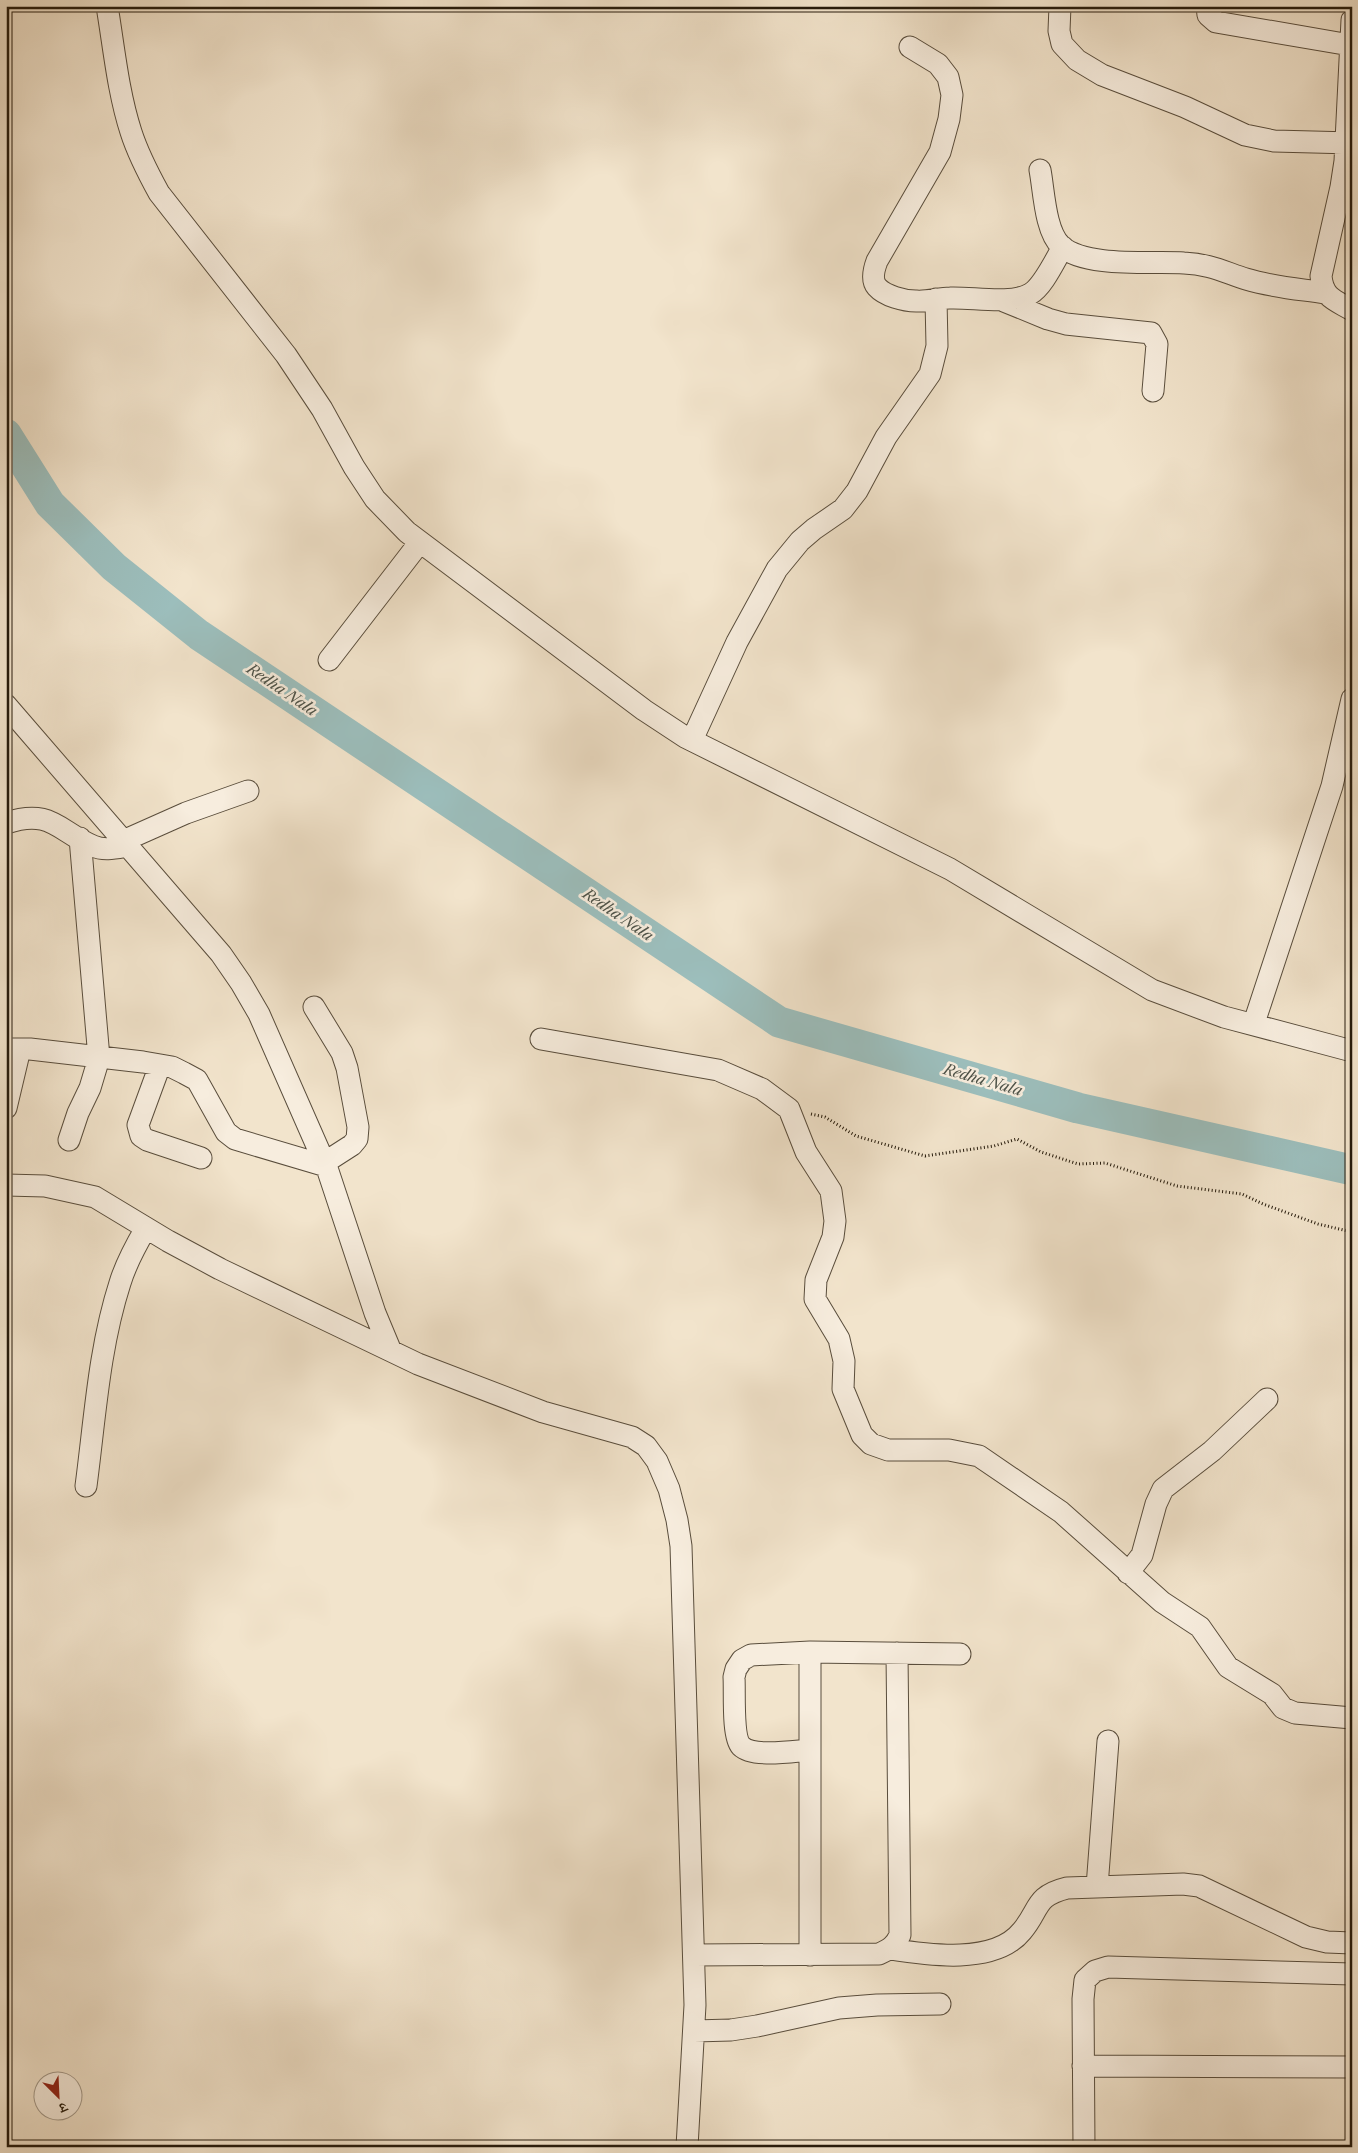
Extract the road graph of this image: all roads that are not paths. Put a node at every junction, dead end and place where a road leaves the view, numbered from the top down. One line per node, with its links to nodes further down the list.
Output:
1 (107, 6): 15 (street)
2 (1060, 6): 7 (street)
3 (1207, 6): 5 (street)
4 (1352, 20): 5 (street)
5 (1350, 45): 7 (street)
6 (910, 47): 11 (street)
7 (1349, 143): 10 (street)
8 (1040, 170): 9 (street)
9 (1063, 247): 10 (street); 12 (street)
10 (1325, 293): 13 (street)
11 (936, 298): 12 (street); 19 (street)
12 (1001, 300): 14 (street)
13 (1352, 310)
14 (1153, 391)
15 (420, 542): 16 (street); 19 (street)
16 (329, 660)
17 (1352, 699): 25 (street)
18 (9, 713): 23 (street)
19 (692, 740): 25 (street)
20 (248, 791): 23 (street)
21 (6, 824): 22 (street)
22 (80, 838): 23 (street); 29 (street)
23 (125, 844): 34 (street)
24 (314, 1007): 34 (street)
25 (1254, 1024): 28 (street)
26 (541, 1039): 40 (street)
27 (13, 1049): 29 (street); 31 (street)
28 (1352, 1050)
29 (99, 1058): 30 (street); 32 (street)
30 (160, 1065): 33 (street); 34 (street)
31 (6, 1108)
32 (69, 1140)
33 (201, 1158)
34 (325, 1165): 37 (street)
35 (6, 1185): 36 (street)
36 (146, 1228): 37 (street); 39 (street)
37 (390, 1350): 50 (street)
38 (1267, 1399): 40 (street)
39 (86, 1486)
40 (1128, 1573): 44 (street)
41 (810, 1652): 42 (street); 46 (street); 46 (street)
42 (897, 1653): 43 (street); 49 (street)
43 (960, 1654)
44 (1352, 1718)
45 (1108, 1741): 47 (street)
46 (810, 1750): 51 (street)
47 (1097, 1887): 48 (street); 49 (street)
48 (1352, 1942)
49 (890, 1949): 51 (street)
50 (694, 1955): 51 (street); 54 (street)
51 (810, 1955)
52 (1352, 1974): 55 (street)
53 (940, 2004): 54 (street)
54 (694, 2031): 57 (street)
55 (1083, 2066): 56 (street); 58 (street)
56 (1352, 2067)
57 (687, 2147)
58 (1084, 2147)

